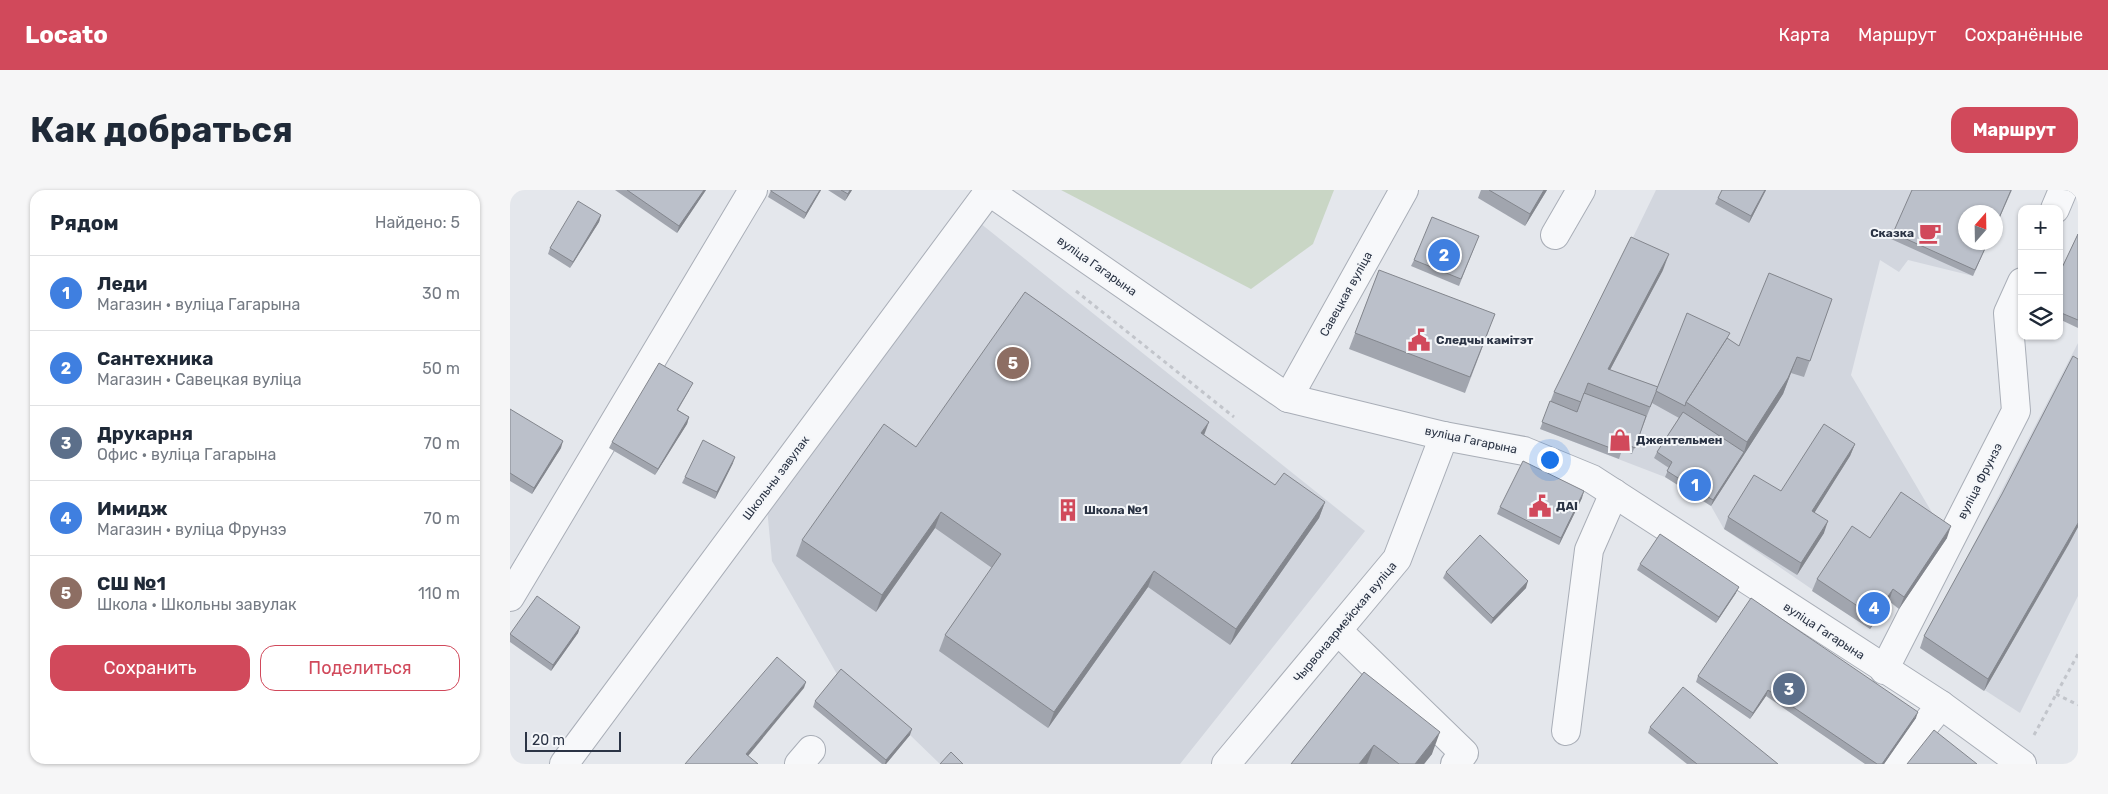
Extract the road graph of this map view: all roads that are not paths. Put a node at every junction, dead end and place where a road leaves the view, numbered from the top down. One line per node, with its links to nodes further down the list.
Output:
1 (753, 190): 12 (street)
2 (1404, 190): 9 (street, Савецкая вуліца)
3 (1581, 190): 7 (street)
4 (2063, 190): 6 (street)
5 (988, 191): 9 (street, вуліца Гагарына); 18 (street, Школьны завулак)
6 (2057, 205)
7 (1554, 235)
8 (2018, 291): 14 (street, вуліца Фрунзэ)
9 (1288, 398): 10 (street, вуліца Гагарына)
10 (1444, 436): 11 (street, вуліца Гагарына); 13 (street, Чырвонаармейская вуліца)
11 (1614, 493): 14 (street, вуліца Гагарына); 16 (street)
12 (510, 597)
13 (1338, 631): 19 (street, Чырвонаармейская вуліца); 20 (street)
14 (1884, 670): 15 (street, вуліца Гагарына)
15 (1941, 705): 17 (street, вуліца Гагарына); 21 (street)
16 (1566, 731)
17 (2020, 763)
18 (564, 764)
19 (1226, 764)
20 (1455, 764)
21 (1894, 764)

